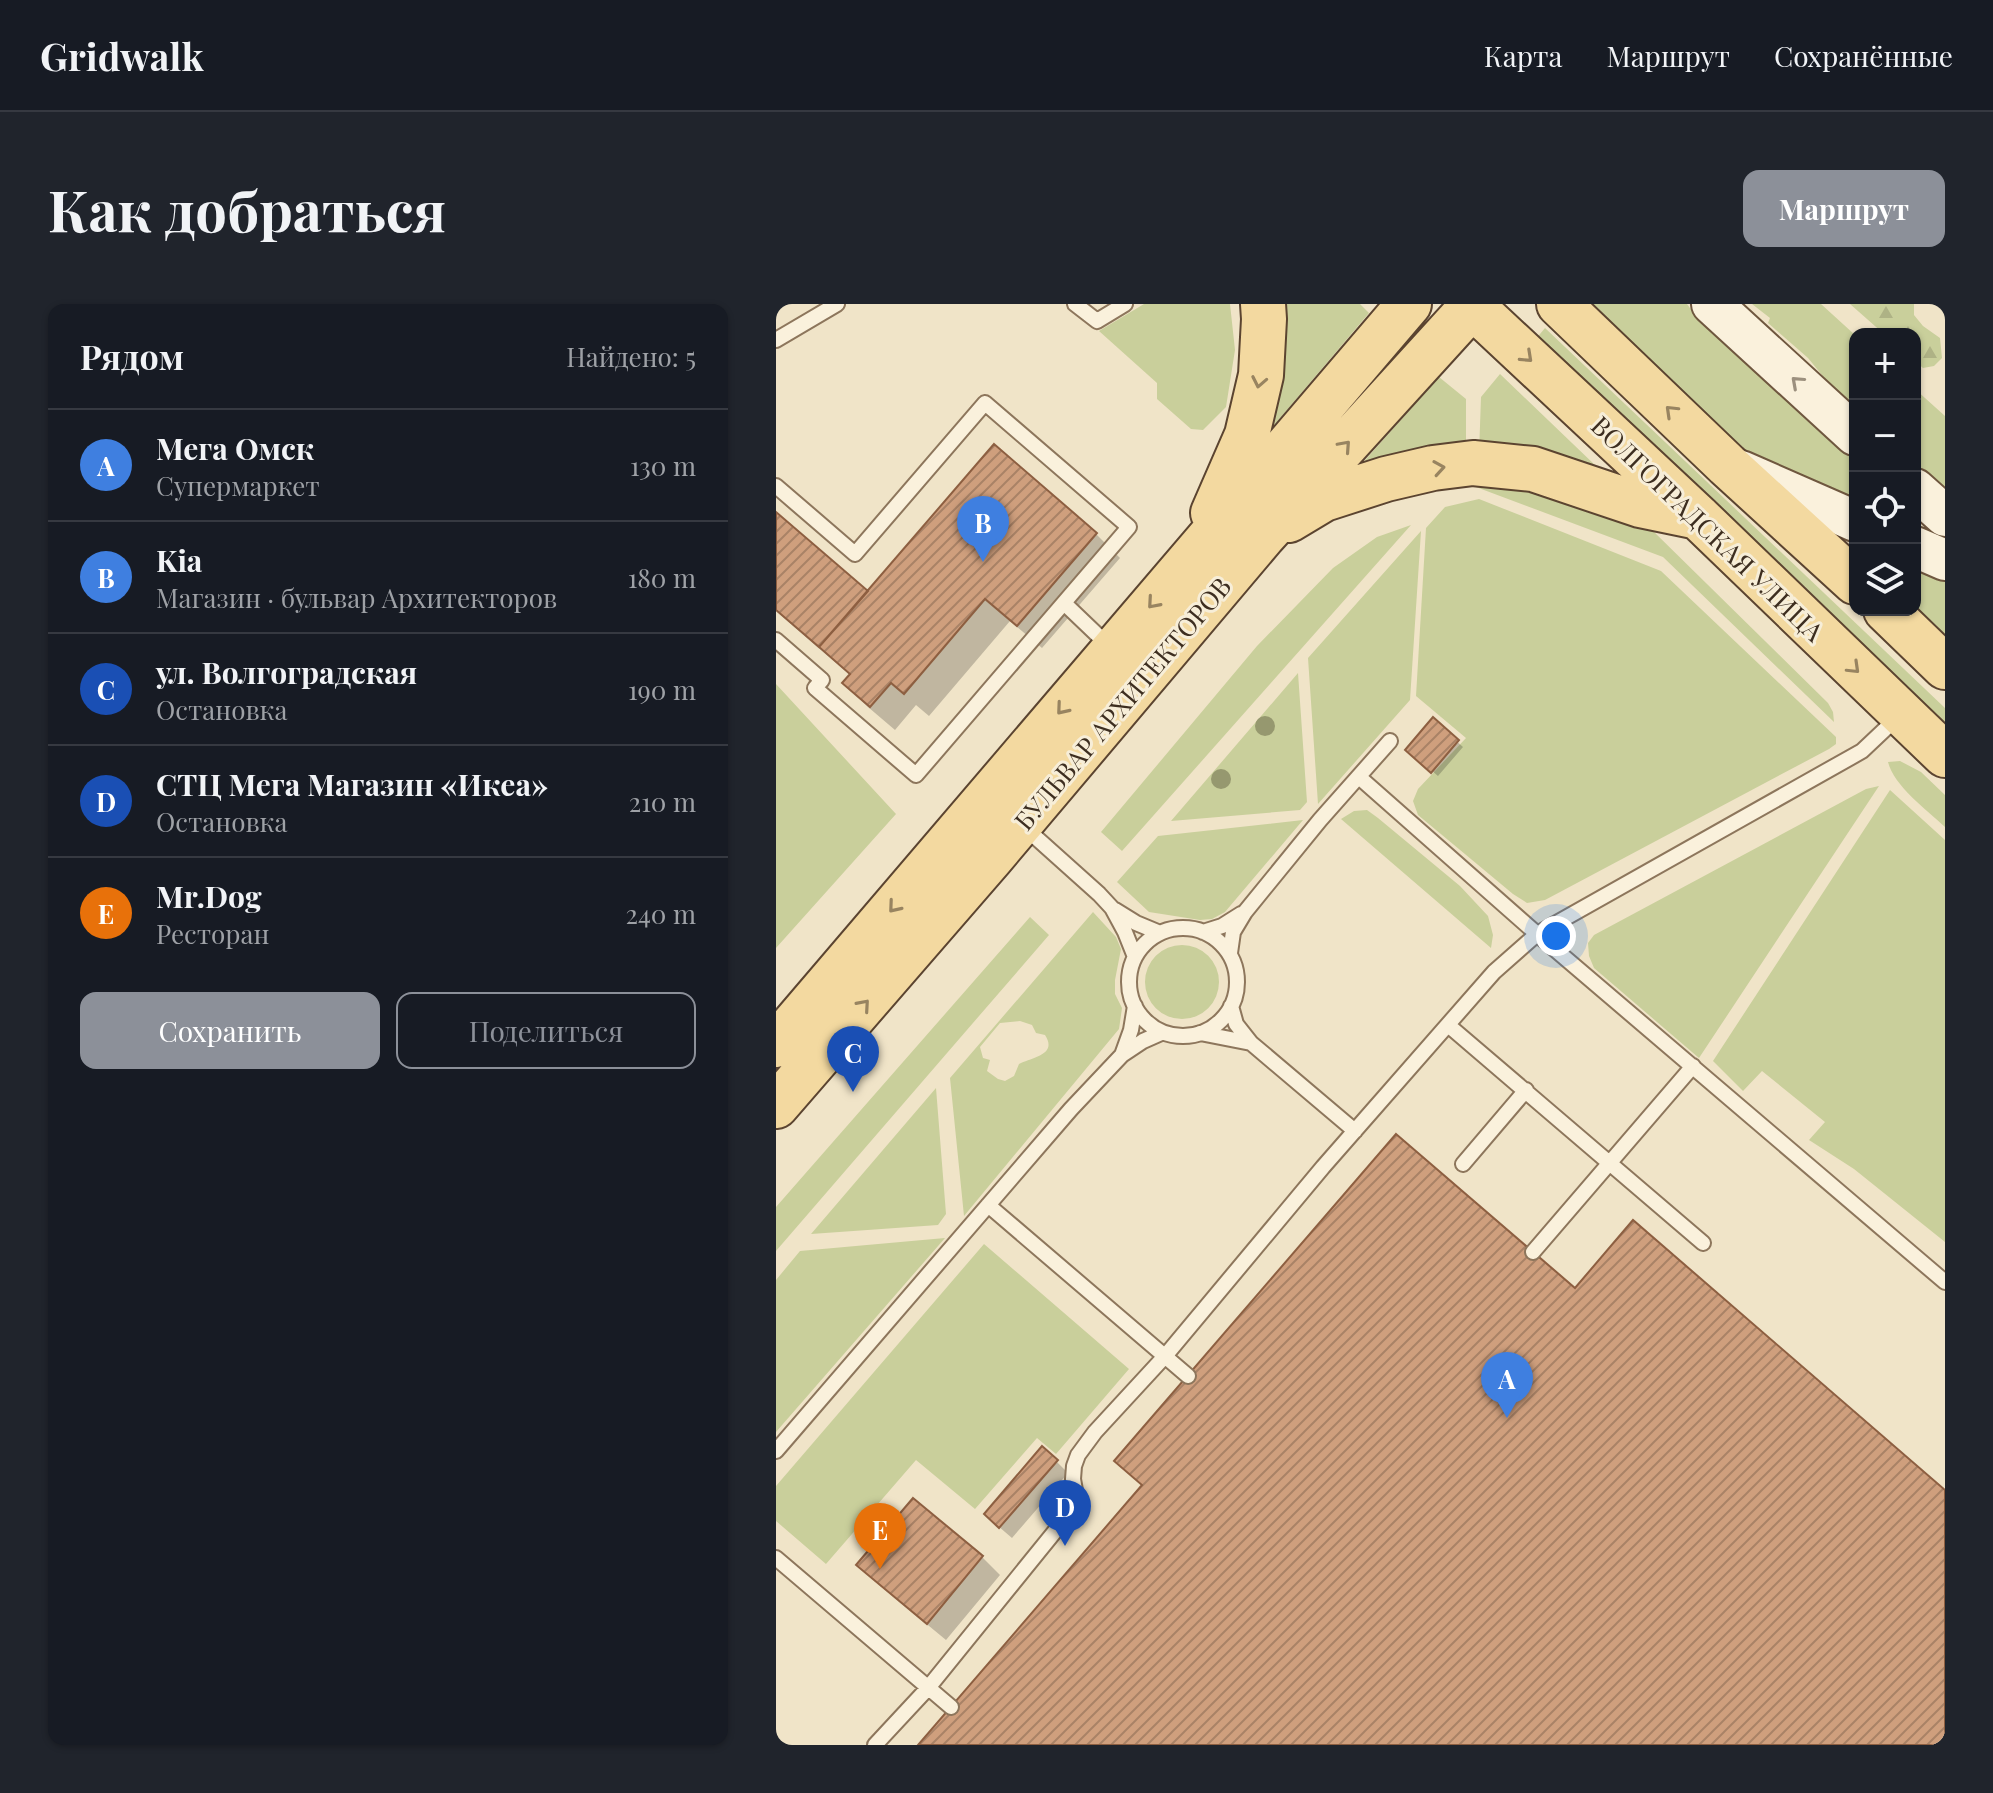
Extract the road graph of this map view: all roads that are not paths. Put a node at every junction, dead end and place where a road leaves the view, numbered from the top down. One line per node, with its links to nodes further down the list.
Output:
1 (837, 304): 9 (lane)
2 (1075, 304): 3 (lane)
3 (1125, 304)
4 (1263, 304): 19 (main road, one-way to 19)
5 (1409, 304): 19 (main road, БУЛЬВАР АРХИТЕКТОРОВ)
6 (1559, 304): 11 (main road, one-way to 6)
7 (1712, 304): 10 (main road, one-way to 7)
8 (1472, 305): 15 (main road, ВОЛГОГРАДСКАЯ УЛИЦА, one-way to 15); 17 (main road, БУЛЬВАР АРХИТЕКТОРОВ, one-way to 8)
9 (776, 340)
10 (1849, 430)
11 (1727, 465): 16 (main road); 21 (main road)
12 (776, 486): 22 (lane)
13 (1921, 494): 14 (main road)
14 (1945, 516)
15 (1698, 517): 17 (main road, one-way to 15); 27 (main road, ВОЛГОГРАДСКАЯ УЛИЦА, one-way to 27)
16 (1849, 518)
17 (1263, 536): 31 (main road, БУЛЬВАР АРХИТЕКТОРОВ)
18 (1921, 550): 20 (main road)
19 (1194, 556): 25 (main road, БУЛЬВАР АРХИТЕКТОРОВ, one-way to 25)
20 (1945, 560)
21 (1849, 577)
22 (1064, 603): 24 (lane); 25 (lane)
23 (1892, 616): 26 (main road)
24 (776, 640)
25 (1112, 649): 31 (main road, БУЛЬВАР АРХИТЕКТОРОВ, one-way to 31)
26 (1945, 667)
27 (1901, 714): 29 (main road, ВОЛГОГРАДСКАЯ УЛИЦА); 36 (lane)
28 (1390, 741): 30 (lane)
29 (1945, 755)
30 (1359, 777): 33 (lane); 36 (lane)
31 (1004, 810): 32 (lane); 45 (main road, БУЛЬВАР АРХИТЕКТОРОВ, one-way to 45); 49 (main road, БУЛЬВАР АРХИТЕКТОРОВ, one-way to 31)
32 (1112, 908): 35 (lane); 38 (lane)
33 (1245, 912): 34 (lane); 37 (lane)
34 (1203, 932): 35 (lane); 37 (lane)
35 (1160, 933): 38 (lane)
36 (1537, 934): 41 (lane); 47 (lane)
37 (1230, 953): 40 (lane)
38 (1135, 957): 39 (lane)
39 (1135, 1006): 42 (lane); 46 (lane)
40 (1231, 1006): 43 (lane); 44 (lane)
41 (1448, 1025): 48 (lane); 50 (lane)
42 (1161, 1033): 43 (lane); 46 (lane)
43 (1200, 1033): 44 (lane)
44 (1251, 1043): 50 (lane)
45 (776, 1045)
46 (1122, 1055): 53 (lane)
47 (1693, 1066): 51 (lane); 56 (lane)
48 (1526, 1090): 51 (lane); 52 (lane)
49 (776, 1106)
50 (1355, 1131): 57 (lane)
51 (1610, 1163): 54 (lane); 55 (lane)
52 (1463, 1164)
53 (988, 1205): 57 (lane); 59 (lane)
54 (1703, 1243)
55 (1533, 1252)
56 (1945, 1282)
57 (1166, 1355): 58 (lane); 61 (lane)
58 (1188, 1376)
59 (776, 1451)
60 (776, 1558): 61 (lane)
61 (928, 1688): 62 (lane); 63 (lane)
62 (951, 1707)
63 (875, 1745)

